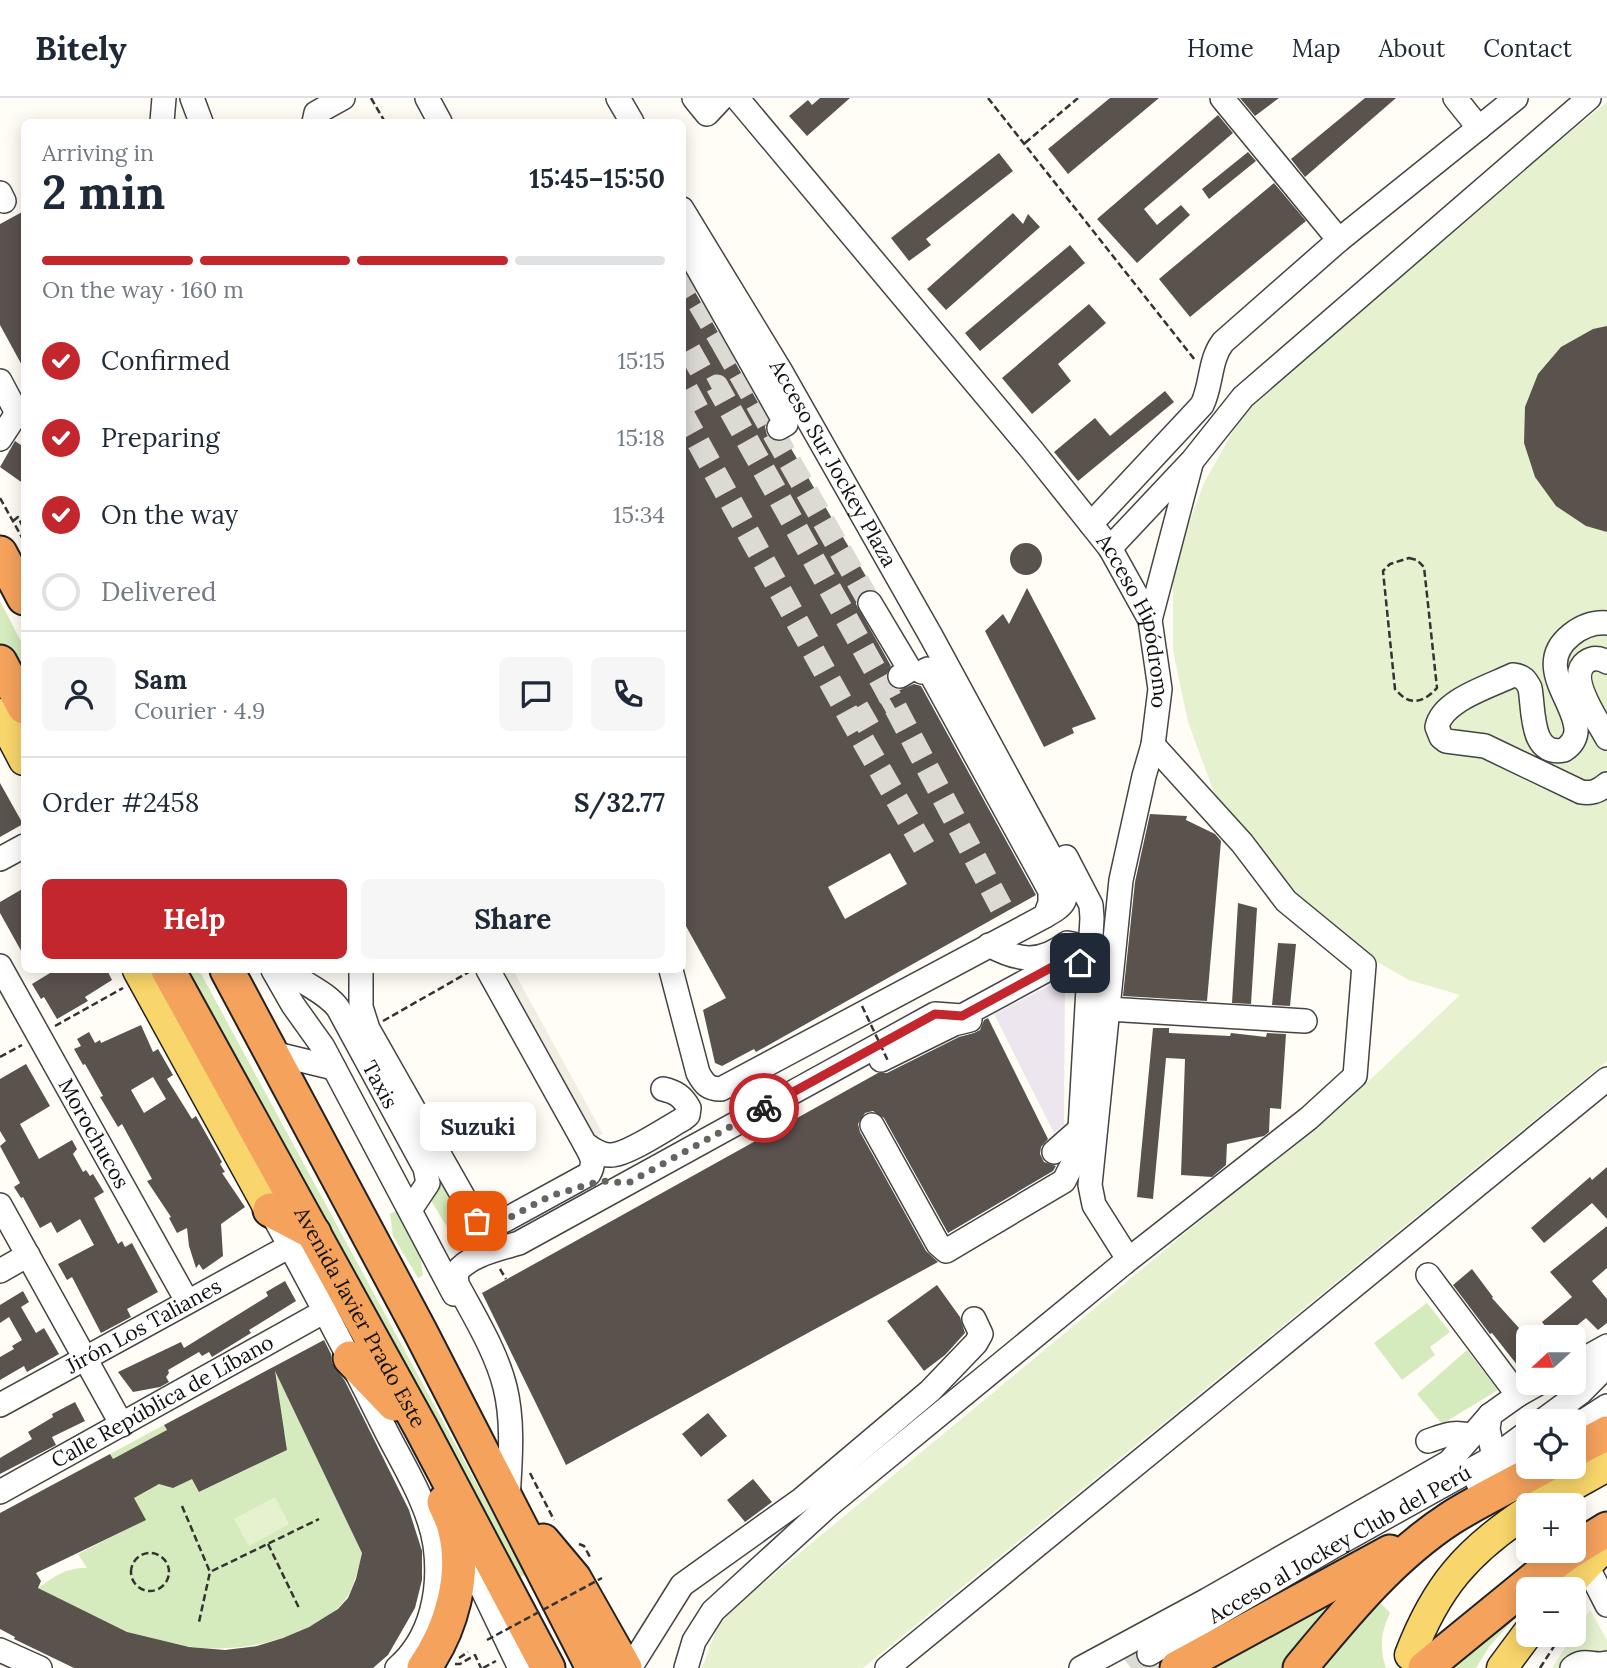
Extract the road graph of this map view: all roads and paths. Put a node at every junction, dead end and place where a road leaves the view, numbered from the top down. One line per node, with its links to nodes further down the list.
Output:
1 (164, 98): 16 (street)
2 (192, 98): 17 (street)
3 (343, 98): 18 (street)
4 (371, 98): 19 (path)
5 (427, 98): 20 (street)
6 (618, 98): 21 (street)
7 (694, 98): 8 (street)
8 (722, 98)
9 (737, 98): 35 (street, Acceso Hipódromo)
10 (988, 98): 23 (path)
11 (1078, 98): 23 (path)
12 (1222, 98): 25 (street)
13 (1455, 98): 22 (street)
14 (1516, 98): 22 (street)
15 (1590, 98): 31 (street)
16 (162, 119)
17 (200, 119)
18 (313, 119)
19 (383, 119)
20 (438, 119)
21 (630, 119)
22 (1479, 128): 25 (street)
23 (1025, 143): 27 (path)
24 (686, 216): 49 (street, Acceso Sur Jockey Plaza)
25 (1339, 240): 27 (street)
26 (686, 247): 29 (street)
27 (1210, 379): 35 (street)
28 (0, 381): 30 (street)
29 (779, 428)
30 (0, 438)
31 (1192, 461): 37 (street); 42 (street)
32 (0, 498): 33 (path)
33 (13, 521): 34 (path); 36 (path)
34 (21, 523)
35 (1091, 524): 37 (street, Acceso Hipódromo)
36 (21, 536)
37 (1110, 548): 42 (street, Acceso Hipódromo)
38 (0, 553): 39 (street); 40 (highway)
39 (21, 574)
40 (21, 592)
41 (870, 603): 57 (street)
42 (1150, 620): 51 (street, Acceso Hipódromo)
43 (1607, 623): 53 (street)
44 (0, 662): 47 (highway)
45 (1607, 662): 50 (street)
46 (1428, 698): 46 (path)
47 (21, 701)
48 (0, 714): 52 (main road)
49 (978, 721): 56 (street, Acceso Sur Jockey Plaza); 61 (street)
50 (1607, 738)
51 (1153, 745): 73 (street, Acceso Hipódromo); 99 (street)
52 (21, 754)
53 (1607, 784)
54 (21, 848): 55 (street)
55 (0, 859)
56 (1059, 872): 57 (street); 58 (street)
57 (1045, 916): 59 (street)
58 (1067, 943): 59 (street); 61 (street)
59 (989, 946): 70 (street)
60 (0, 966): 103 (street, Morochucos)
61 (1089, 968): 85 (street); 88 (street)
62 (169, 973): 96 (highway, Avenida Javier Prado Este)
63 (229, 973): 80 (highway, Avenida Javier Prado Este)
64 (293, 973): 79 (street)
65 (294, 973): 79 (street)
66 (295, 973): 95 (street, Taxis)
67 (361, 973): 77 (street)
68 (467, 973): 77 (path)
69 (490, 973): 89 (street)
70 (672, 973)
71 (134, 976): 76 (path); 94 (main road, Avenida Javier Prado Este)
72 (862, 1006): 82 (path, bridge)
73 (1108, 1009): 75 (street); 99 (street, Acceso Hipódromo)
74 (974, 1020): 85 (street)
75 (1306, 1021)
76 (49, 1029)
77 (368, 1029): 92 (street)
78 (26, 1042): 81 (path)
79 (323, 1047): 83 (street)
80 (272, 1053): 83 (street); 133 (highway, Avenida Javier Prado Este)
81 (0, 1057)
82 (889, 1063)
83 (334, 1068): 95 (street)
84 (1607, 1079): 173 (street)
85 (805, 1086): 91 (street)
86 (663, 1089): 89 (street)
87 (872, 1125): 88 (street)
88 (1080, 1129): 90 (street)
89 (585, 1144): 92 (street)
90 (1054, 1152)
91 (628, 1183): 92 (street); 98 (street)
92 (550, 1196): 98 (street)
93 (0, 1205): 97 (street)
94 (270, 1210): 96 (highway)
95 (410, 1210): 111 (street)
96 (302, 1240): 103 (street, Jirón Los Talianes); 104 (street, Avenida Javier Prado Este); 120 (highway, Avenida Javier Prado Este)
97 (28, 1255): 100 (street); 109 (street)
98 (495, 1260): 102 (path); 111 (street)
99 (1124, 1263): 172 (street)
100 (0, 1271)
101 (1428, 1275): 112 (street)
102 (506, 1279)
103 (187, 1301): 109 (street, Jirón Los Talianes)
104 (325, 1311): 107 (street, Avenida Javier Prado Este); 119 (street, Calle República de Líbano)
105 (974, 1320): 171 (street)
106 (1607, 1346): 108 (street)
107 (350, 1358): 120 (highway); 166 (street, Avenida Javier Prado Este)
108 (1586, 1358)
109 (85, 1359): 114 (street, Jirón Los Talianes); 119 (street)
110 (1607, 1366): 116 (street)
111 (498, 1367): 133 (street)
112 (1516, 1392)
113 (1518, 1395): 117 (street)
114 (0, 1405)
115 (1607, 1406): 118 (street)
116 (1558, 1409)
117 (1490, 1415): 122 (street); 126 (street)
118 (1586, 1420)
119 (122, 1424): 131 (street, Calle República de Líbano)
120 (421, 1428): 138 (highway); 169 (highway, Avenida Javier Prado Este)
121 (1607, 1433): 125 (highway)
122 (1470, 1436): 123 (street); 174 (street)
123 (1428, 1441)
124 (1516, 1441): 126 (street, Acceso al Jockey Club del Perú)
125 (1586, 1444)
126 (1494, 1457): 161 (street, Acceso al Jockey Club del Perú)
127 (1516, 1463): 156 (street)
128 (529, 1465): 139 (path)
129 (1607, 1466): 132 (main road)
130 (1522, 1479): 135 (highway)
131 (0, 1492)
132 (1559, 1493)
133 (508, 1502): 170 (highway, Avenida Javier Prado Este); 171 (highway)
134 (182, 1506): 148 (path)
135 (1451, 1518): 156 (highway); 175 (highway)
136 (319, 1519): 141 (path)
137 (1516, 1519): 162 (main road)
138 (455, 1527): 164 (highway); 168 (street)
139 (559, 1529)
140 (1607, 1529): 143 (highway)
141 (268, 1544): 148 (path); 153 (path)
142 (1607, 1544): 145 (main road)
143 (1586, 1547)
144 (147, 1552): 144 (path)
145 (1586, 1552)
146 (1560, 1563): 162 (highway)
147 (1582, 1563): 152 (street)
148 (210, 1572): 154 (path)
149 (602, 1578): 155 (path, bridge)
150 (588, 1584): 151 (path)
151 (594, 1596)
152 (1607, 1605)
153 (300, 1610)
154 (198, 1622)
155 (481, 1632)
156 (1238, 1636): 161 (highway)
157 (1518, 1647): 176 (main road)
158 (1554, 1647): 177 (path)
159 (0, 1650): 165 (street)
160 (491, 1651): 167 (path)
161 (1163, 1661)
162 (1417, 1662)
163 (1607, 1663): 178 (street)
164 (438, 1666): 167 (path)
165 (40, 1668)
166 (397, 1668)
167 (482, 1668)
168 (520, 1668)
169 (548, 1668)
170 (593, 1668)
171 (627, 1668)
172 (686, 1668)
173 (887, 1668)
174 (1081, 1668)
175 (1300, 1668)
176 (1503, 1668)
177 (1540, 1668)
178 (1572, 1668)

